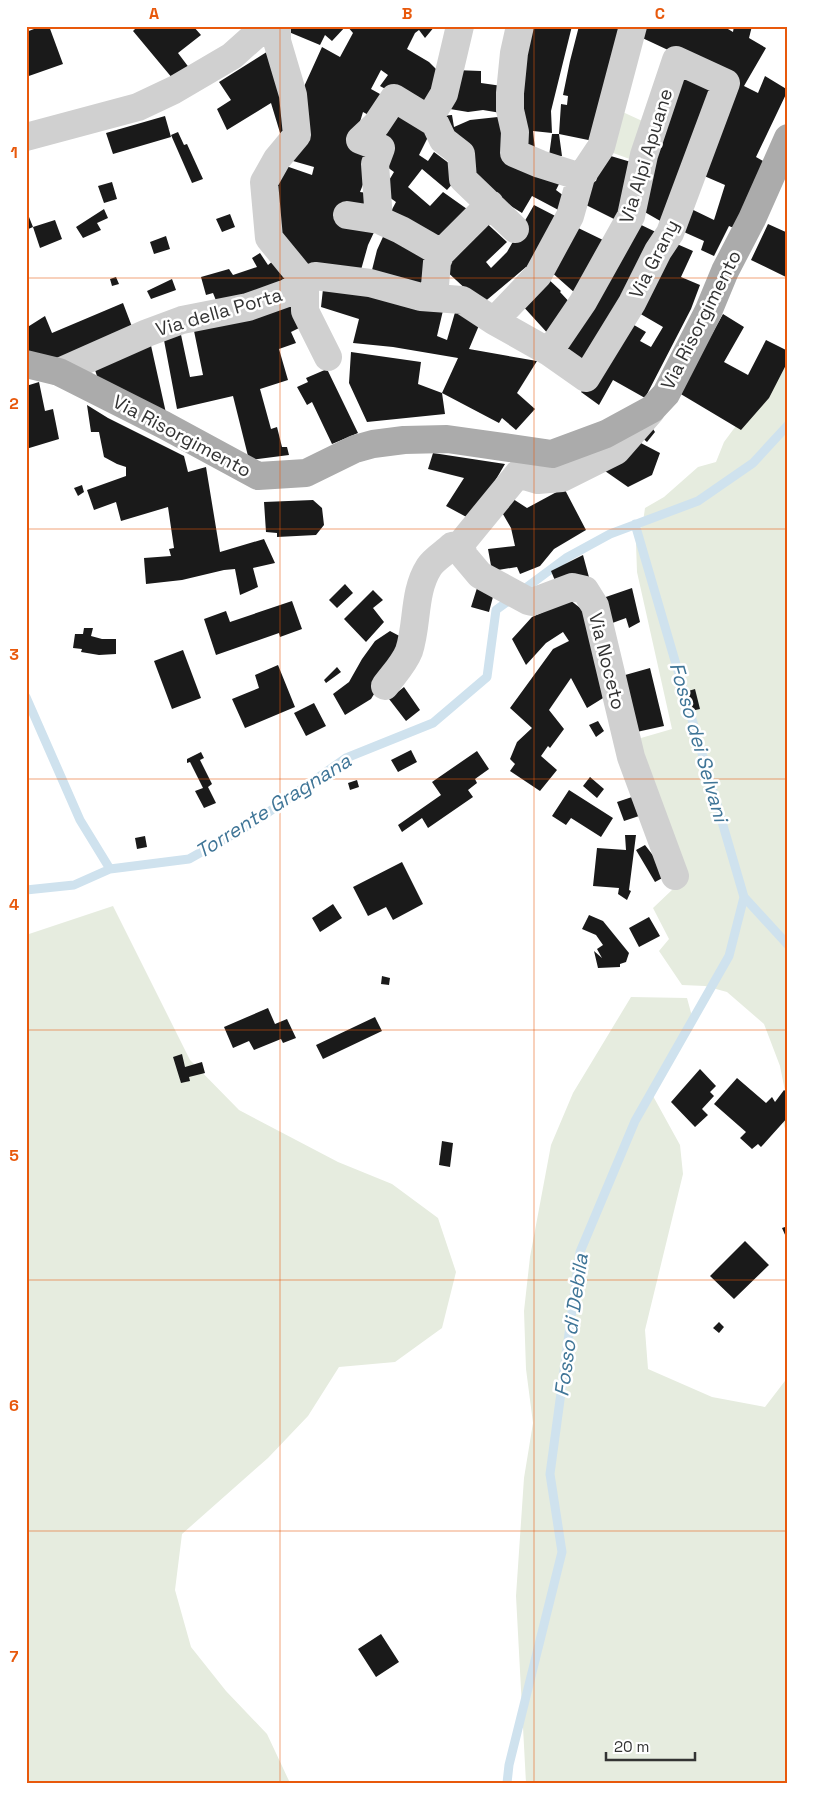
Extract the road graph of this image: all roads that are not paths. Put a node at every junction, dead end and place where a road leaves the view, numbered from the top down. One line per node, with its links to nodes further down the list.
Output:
1 (273, 26): 7 (street); 15 (street)
2 (460, 26): 6 (street)
3 (520, 26): 9 (street)
4 (633, 26): 9 (street)
5 (676, 60): 18 (street, Via Alpi Apuane); 18 (street, Via Grany)
6 (429, 119): 10 (street); 12 (street)
7 (26, 137)
8 (788, 138): 21 (main road, Via Risorgimento)
9 (581, 177): 17 (street)
10 (490, 204): 13 (street); 14 (street)
11 (347, 215): 12 (street)
12 (379, 220): 14 (street)
13 (516, 229)
14 (441, 253): 16 (street)
15 (305, 282): 16 (street, Via della Porta); 19 (street); 20 (street, Via della Porta)
16 (434, 297): 17 (street, Via della Porta)
17 (494, 321): 18 (street, Via Grany)
18 (548, 352)
19 (328, 357)
20 (37, 369): 21 (main road, Via Risorgimento)
21 (652, 409): 22 (street)
22 (460, 546): 23 (street); 24 (street, Via Noceto)
23 (385, 686)
24 (675, 876)

